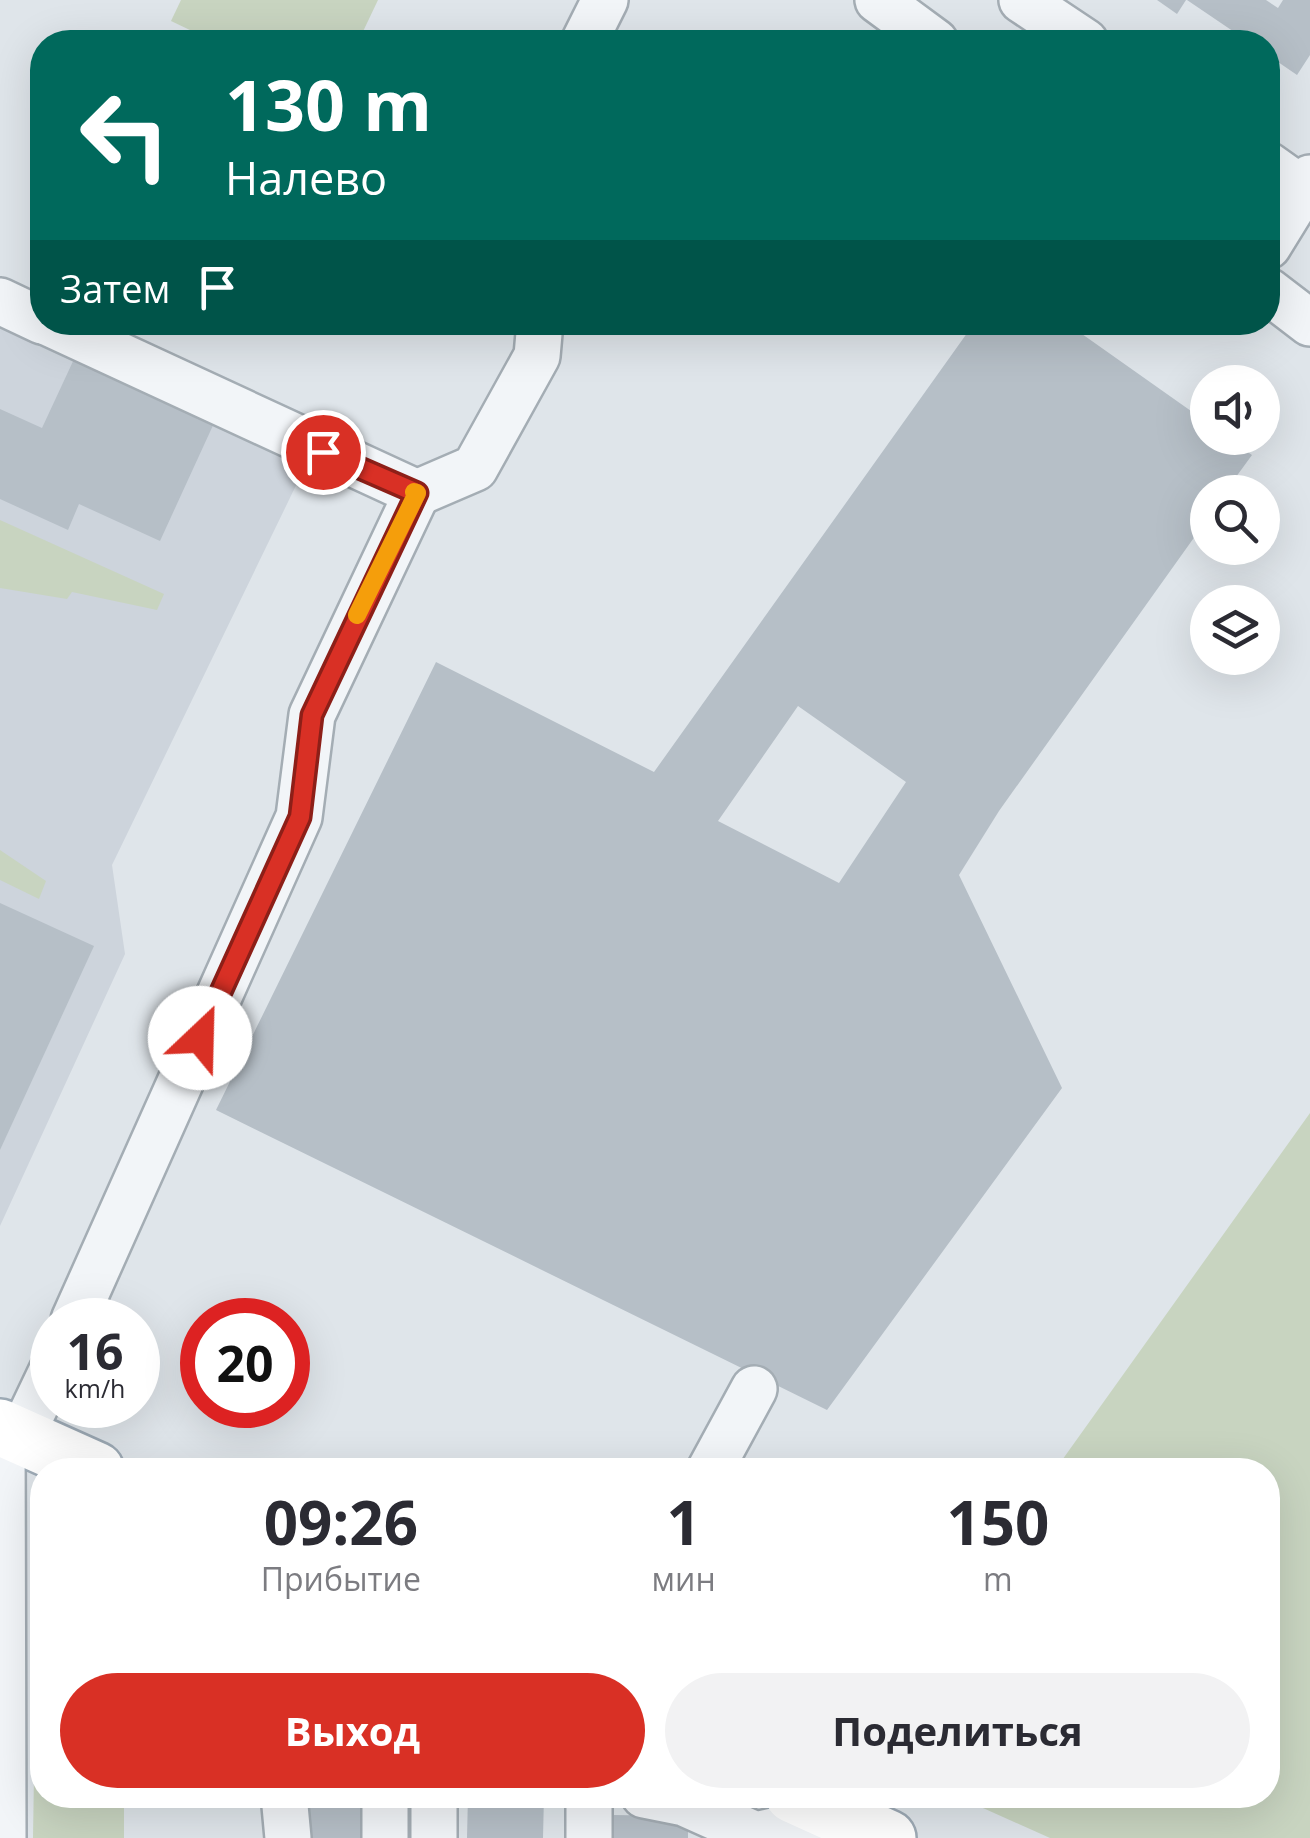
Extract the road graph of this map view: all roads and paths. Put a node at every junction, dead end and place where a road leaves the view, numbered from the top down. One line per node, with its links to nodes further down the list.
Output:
1 (605, 0): 4 (street)
2 (878, 0): 5 (street)
3 (1022, 0): 6 (street)
4 (590, 30)
5 (919, 30)
6 (1068, 30)
7 (1294, 178): 8 (street)
8 (1280, 215)
9 (0, 300): 11 (street)
10 (1280, 300): 12 (street)
11 (30, 315)
12 (1310, 323)
13 (72, 335): 15 (street)
14 (539, 335): 15 (street)
15 (417, 493): 16 (street)
16 (84, 1298)
17 (754, 1389): 21 (street)
18 (30, 1400): 19 (street)
19 (8, 1430): 20 (main road); 29 (street)
20 (70, 1458)
21 (717, 1458)
22 (385, 1808): 30 (street)
23 (434, 1808): 31 (street)
24 (588, 1808): 32 (street)
25 (690, 1808): 28 (street)
26 (811, 1808): 28 (street)
27 (820, 1808): 33 (main road)
28 (719, 1829)
29 (3, 1838)
30 (385, 1838)
31 (434, 1838)
32 (589, 1838)
33 (888, 1838)

